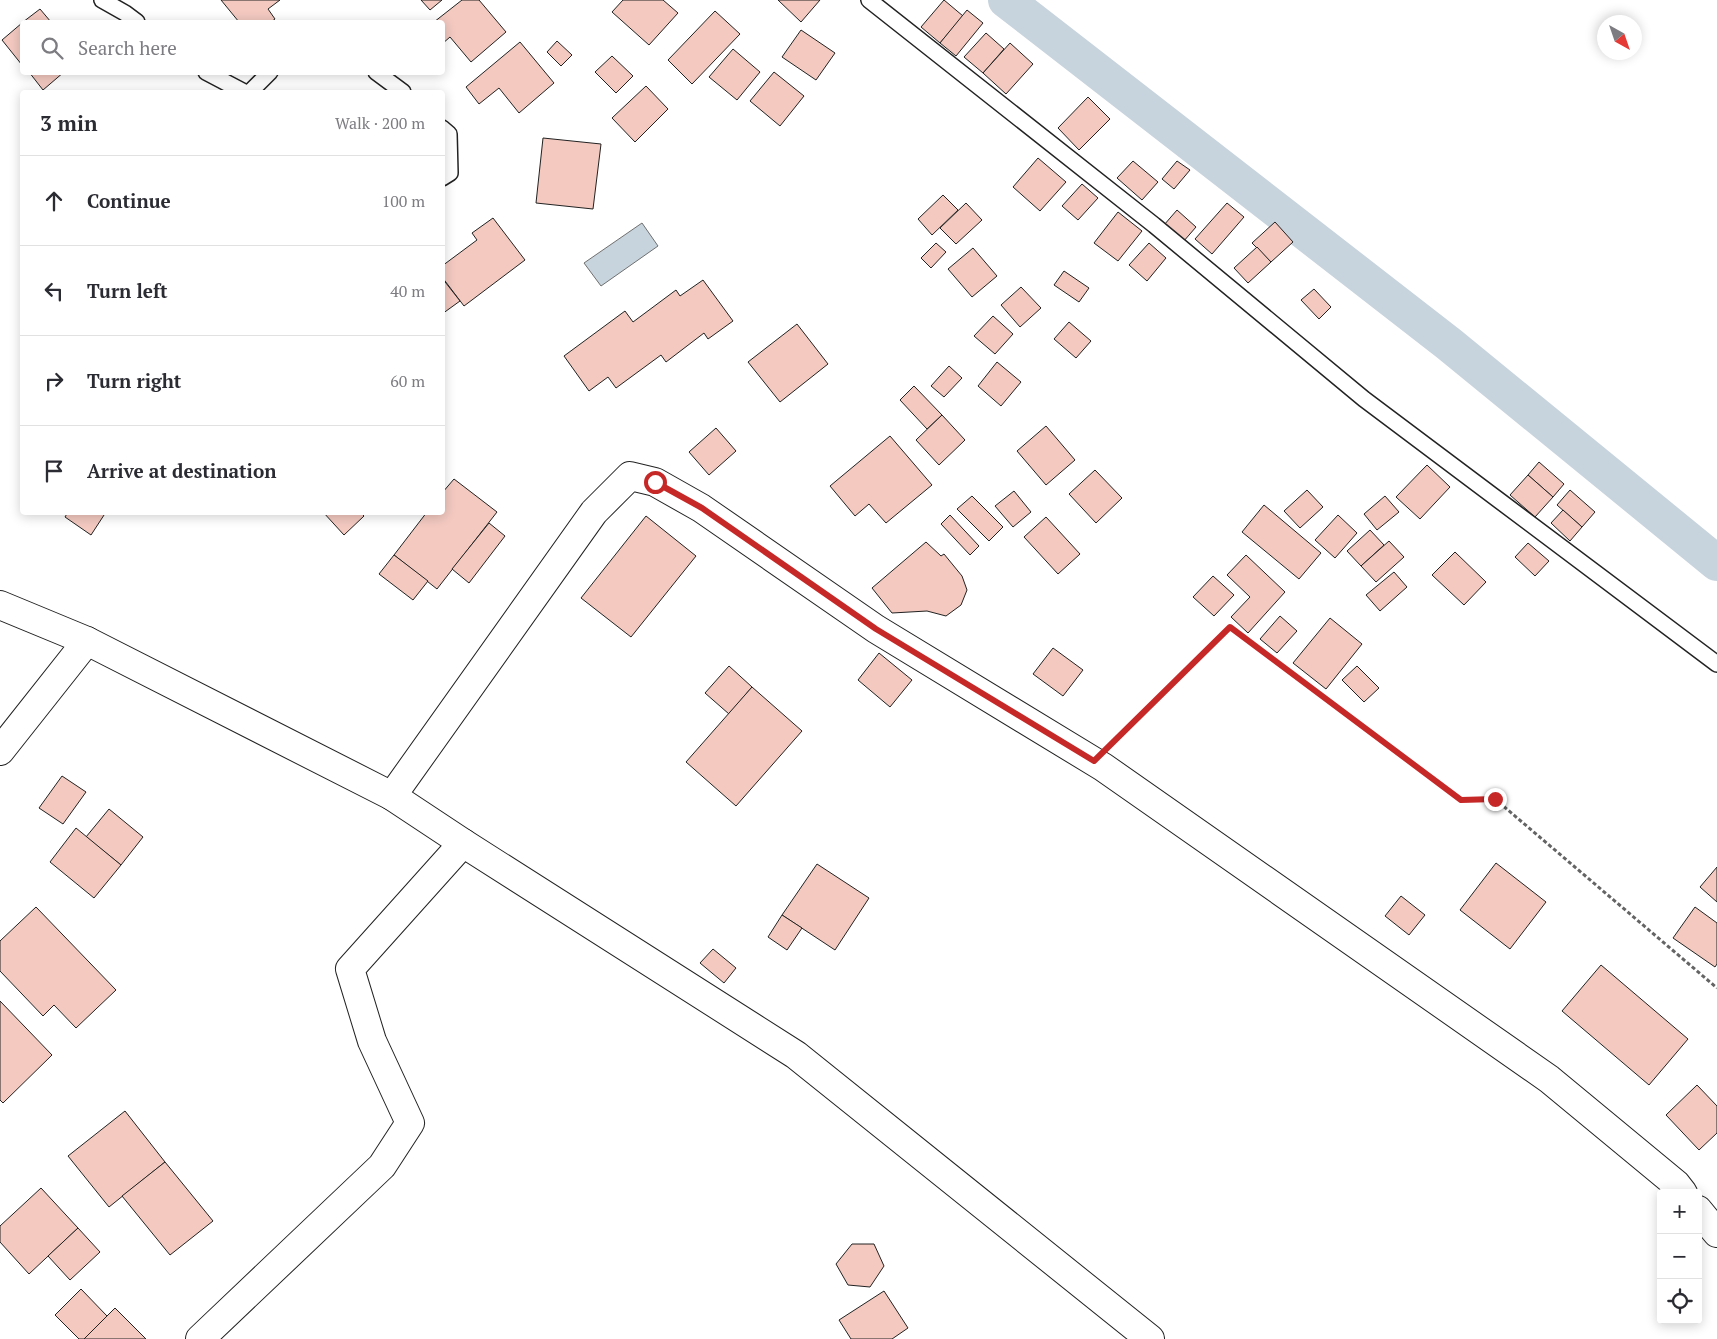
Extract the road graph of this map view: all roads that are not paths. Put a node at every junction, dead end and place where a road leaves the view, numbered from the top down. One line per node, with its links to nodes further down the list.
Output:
1 (102, 0): 3 (lane)
2 (869, 0): 14 (lane)
3 (134, 20)
4 (212, 75): 7 (lane)
5 (267, 75): 8 (lane)
6 (380, 75): 9 (lane)
7 (240, 90)
8 (252, 90)
9 (400, 90)
10 (445, 131): 11 (lane)
11 (445, 176)
12 (0, 605): 13 (street)
13 (86, 641): 15 (street); 16 (street)
14 (1717, 664)
15 (0, 751)
16 (392, 796): 17 (street); 18 (street)
17 (463, 843): 21 (street); 22 (street)
18 (1680, 1189)
19 (1702, 1215): 20 (street)
20 (1717, 1233)
21 (200, 1339)
22 (1150, 1339)

